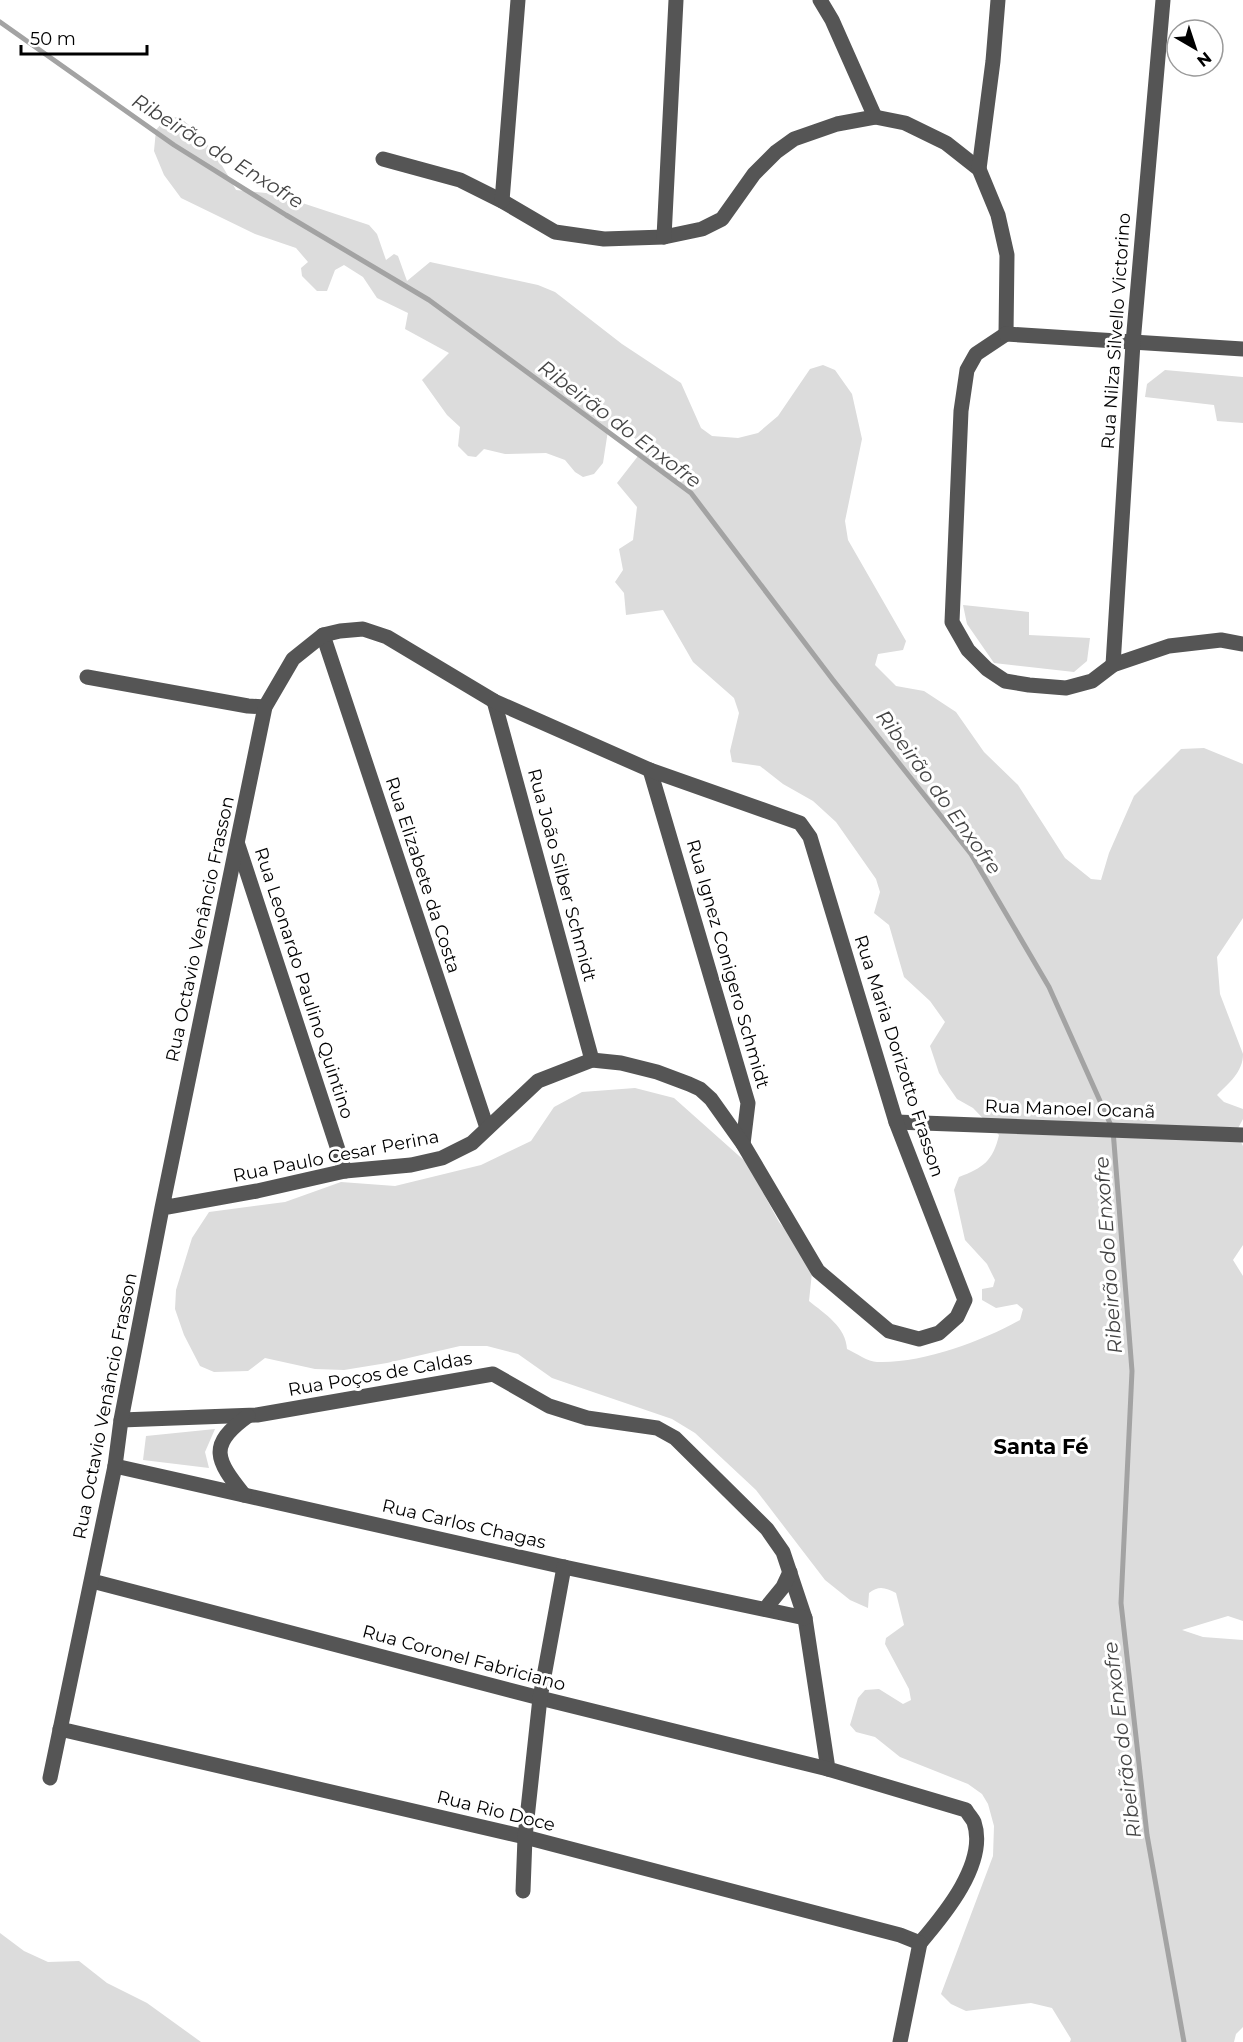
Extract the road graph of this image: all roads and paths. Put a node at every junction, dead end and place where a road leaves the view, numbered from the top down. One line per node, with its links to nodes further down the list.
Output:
1 (518, 0): 11 (street)
2 (676, 0): 12 (street)
3 (820, 0): 7 (street)
4 (833, 0): 7 (street)
5 (998, 0): 10 (street)
6 (1163, 0): 14 (street, Rua Nilza Silvello Victorino)
7 (832, 20): 8 (street)
8 (875, 117): 10 (street); 12 (street)
9 (383, 159): 11 (street)
10 (979, 169): 13 (street)
11 (502, 201): 12 (street)
12 (664, 237)
13 (1006, 334): 14 (street); 18 (street)
14 (1133, 343): 15 (street); 18 (street, Rua Nilza Silvello Victorino)
15 (1243, 349)
16 (323, 635): 20 (street, Rua Octavio Venâncio Frasson); 21 (street, Rua Octavio Venâncio Frasson); 27 (street, Rua Elizabete da Costa)
17 (1243, 644): 18 (street)
18 (1113, 664)
19 (87, 677): 21 (street)
20 (494, 701): 22 (street, Rua Octavio Venâncio Frasson); 25 (street, Rua João Silber Schmidt)
21 (265, 706): 24 (street, Rua Octavio Venâncio Frasson)
22 (650, 770): 23 (street, Rua Octavio Venâncio Frasson); 29 (street, Rua Ignez Conigero Schmidt)
23 (810, 837): 26 (street, Rua Maria Dorizotto Frasson)
24 (237, 842): 30 (street, Rua Leonardo Paulino Quintino); 31 (street, Rua Octavio Venâncio Frasson)
25 (592, 1060): 27 (street, Rua Paulo Cesar Perina); 29 (street, Rua Paulo Cesar Perina)
26 (896, 1122): 28 (street, Rua Manoel Ocanã); 29 (street, Rua Maria Dorizotto Frasson)
27 (487, 1128): 30 (street, Rua Paulo Cesar Perina)
28 (1243, 1135)
29 (743, 1144)
30 (345, 1171): 31 (street, Rua Paulo Cesar Perina)
31 (162, 1208): 33 (street, Rua Octavio Venâncio Frasson)
32 (248, 1416): 33 (street, Rua Poços de Caldas); 35 (street); 37 (street, Rua Poços de Caldas)
33 (121, 1420): 34 (street, Rua Octavio Venâncio Frasson)
34 (115, 1466): 35 (street, Rua Carlos Chagas); 38 (street, Rua Octavio Venâncio Frasson)
35 (244, 1495): 36 (street, Rua Carlos Chagas)
36 (564, 1567): 39 (street, Rua Carlos Chagas); 41 (street)
37 (790, 1572): 39 (street); 40 (street, Rua Poços de Caldas)
38 (92, 1581): 41 (street, Rua Coronel Fabriciano); 42 (street, Rua Octavio Venâncio Frasson)
39 (765, 1609): 40 (street, Rua Carlos Chagas)
40 (806, 1618): 43 (street, Rua Poços de Caldas)
41 (540, 1698): 43 (street, Rua Coronel Fabriciano); 45 (street)
42 (60, 1729): 44 (street, Rua Octavio Venâncio Frasson); 45 (street, Rua Rio Doce)
43 (828, 1769): 47 (street)
44 (50, 1778)
45 (525, 1837): 46 (street); 47 (street, Rua Rio Doce)
46 (523, 1891)
47 (920, 1943): 48 (street)
48 (900, 2042)

